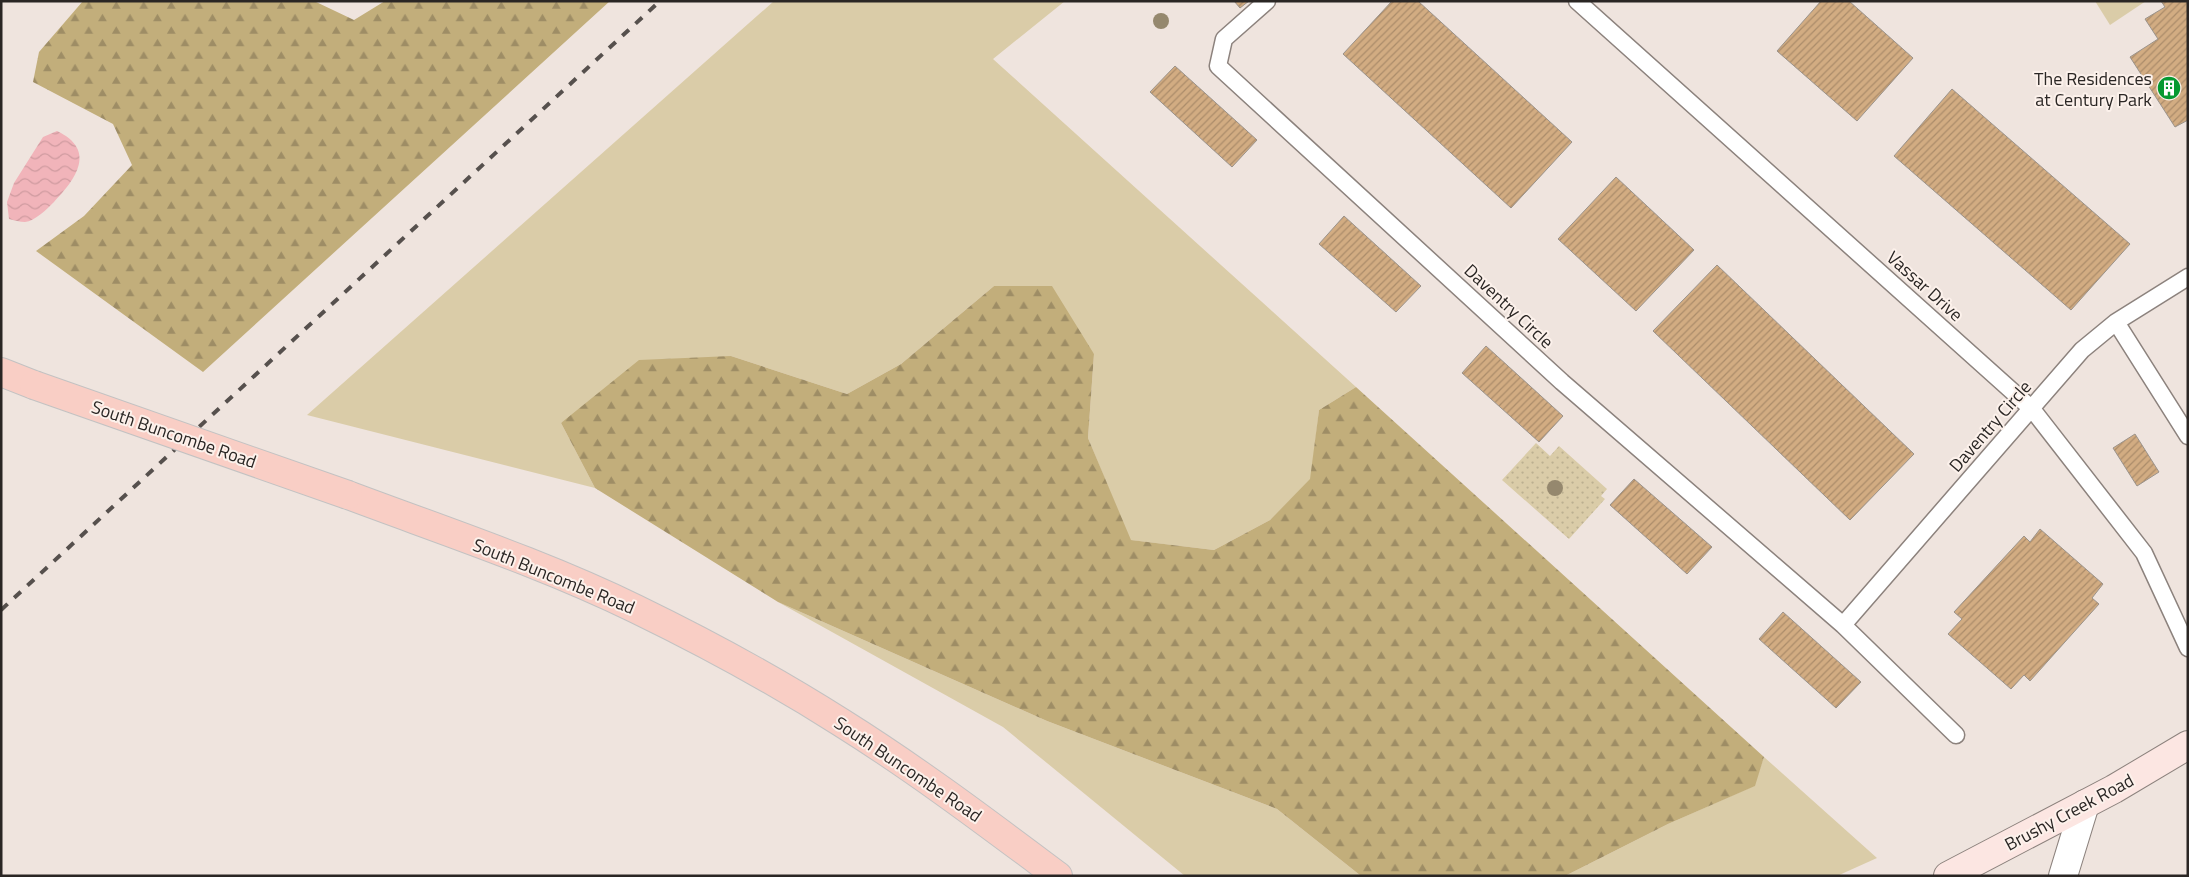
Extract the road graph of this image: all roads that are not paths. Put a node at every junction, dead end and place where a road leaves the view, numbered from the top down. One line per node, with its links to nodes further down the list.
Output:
1 (1267, 1): 8 (lane, Daventry Circle)
2 (1578, 1): 6 (lane, Vassar Drive)
3 (2188, 277): 4 (lane, Daventry Circle)
4 (2116, 322): 6 (lane, Daventry Circle); 7 (lane)
5 (1, 372): 13 (main road, South Buncombe Road, bridge)
6 (2032, 409): 8 (lane, Daventry Circle); 9 (lane, Vassar Drive)
7 (2188, 436)
8 (1843, 625): 10 (lane, Daventry Circle)
9 (2188, 648)
10 (1956, 735)
11 (2188, 745): 12 (street, Brushy Creek Road)
12 (2085, 804): 14 (street, Brushy Creek Road); 15 (street)
13 (1058, 876)
14 (1948, 876)
15 (2063, 876)

